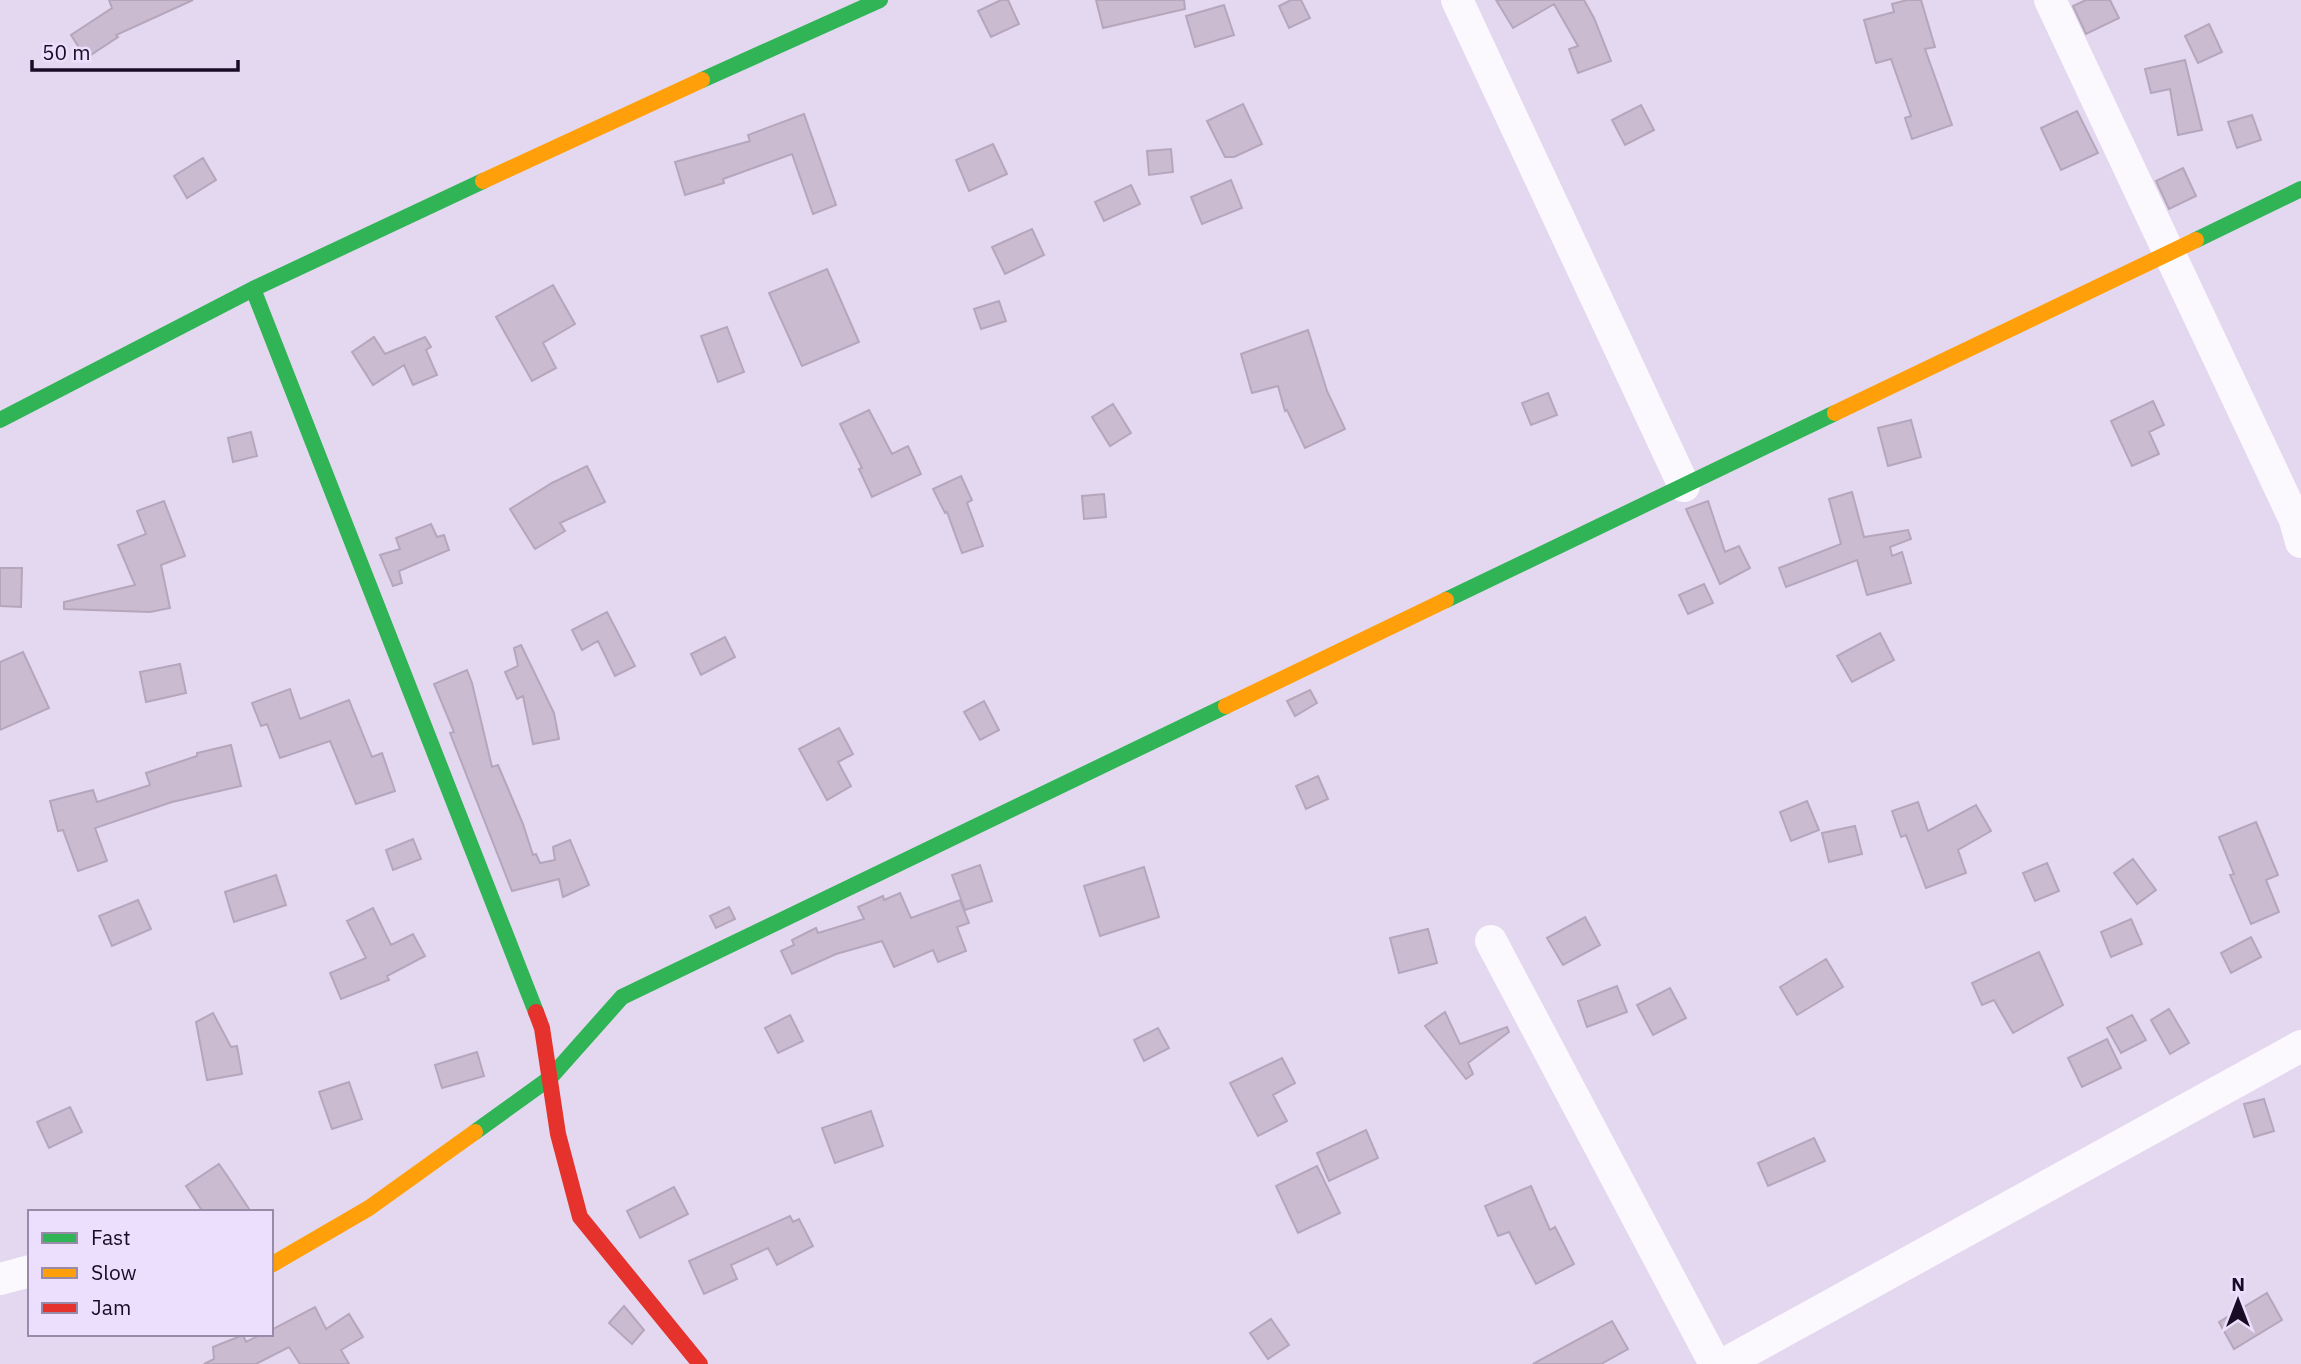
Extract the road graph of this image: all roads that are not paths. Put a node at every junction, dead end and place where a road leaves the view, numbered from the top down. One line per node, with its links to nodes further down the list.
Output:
1 (880, 0): 6 (street)
2 (1457, 0): 8 (street)
3 (2050, 0): 5 (street)
4 (2301, 189): 5 (street)
5 (2169, 252): 8 (street); 9 (street)
6 (253, 289): 7 (street); 12 (street)
7 (0, 420)
8 (1684, 486): 12 (street)
9 (2301, 542)
10 (1491, 941): 17 (street)
11 (2301, 1046): 18 (street)
12 (550, 1078): 13 (street); 16 (street)
13 (273, 1264)
14 (28, 1272): 15 (street)
15 (0, 1279)
16 (699, 1364)
17 (1715, 1364)
18 (1724, 1364)

